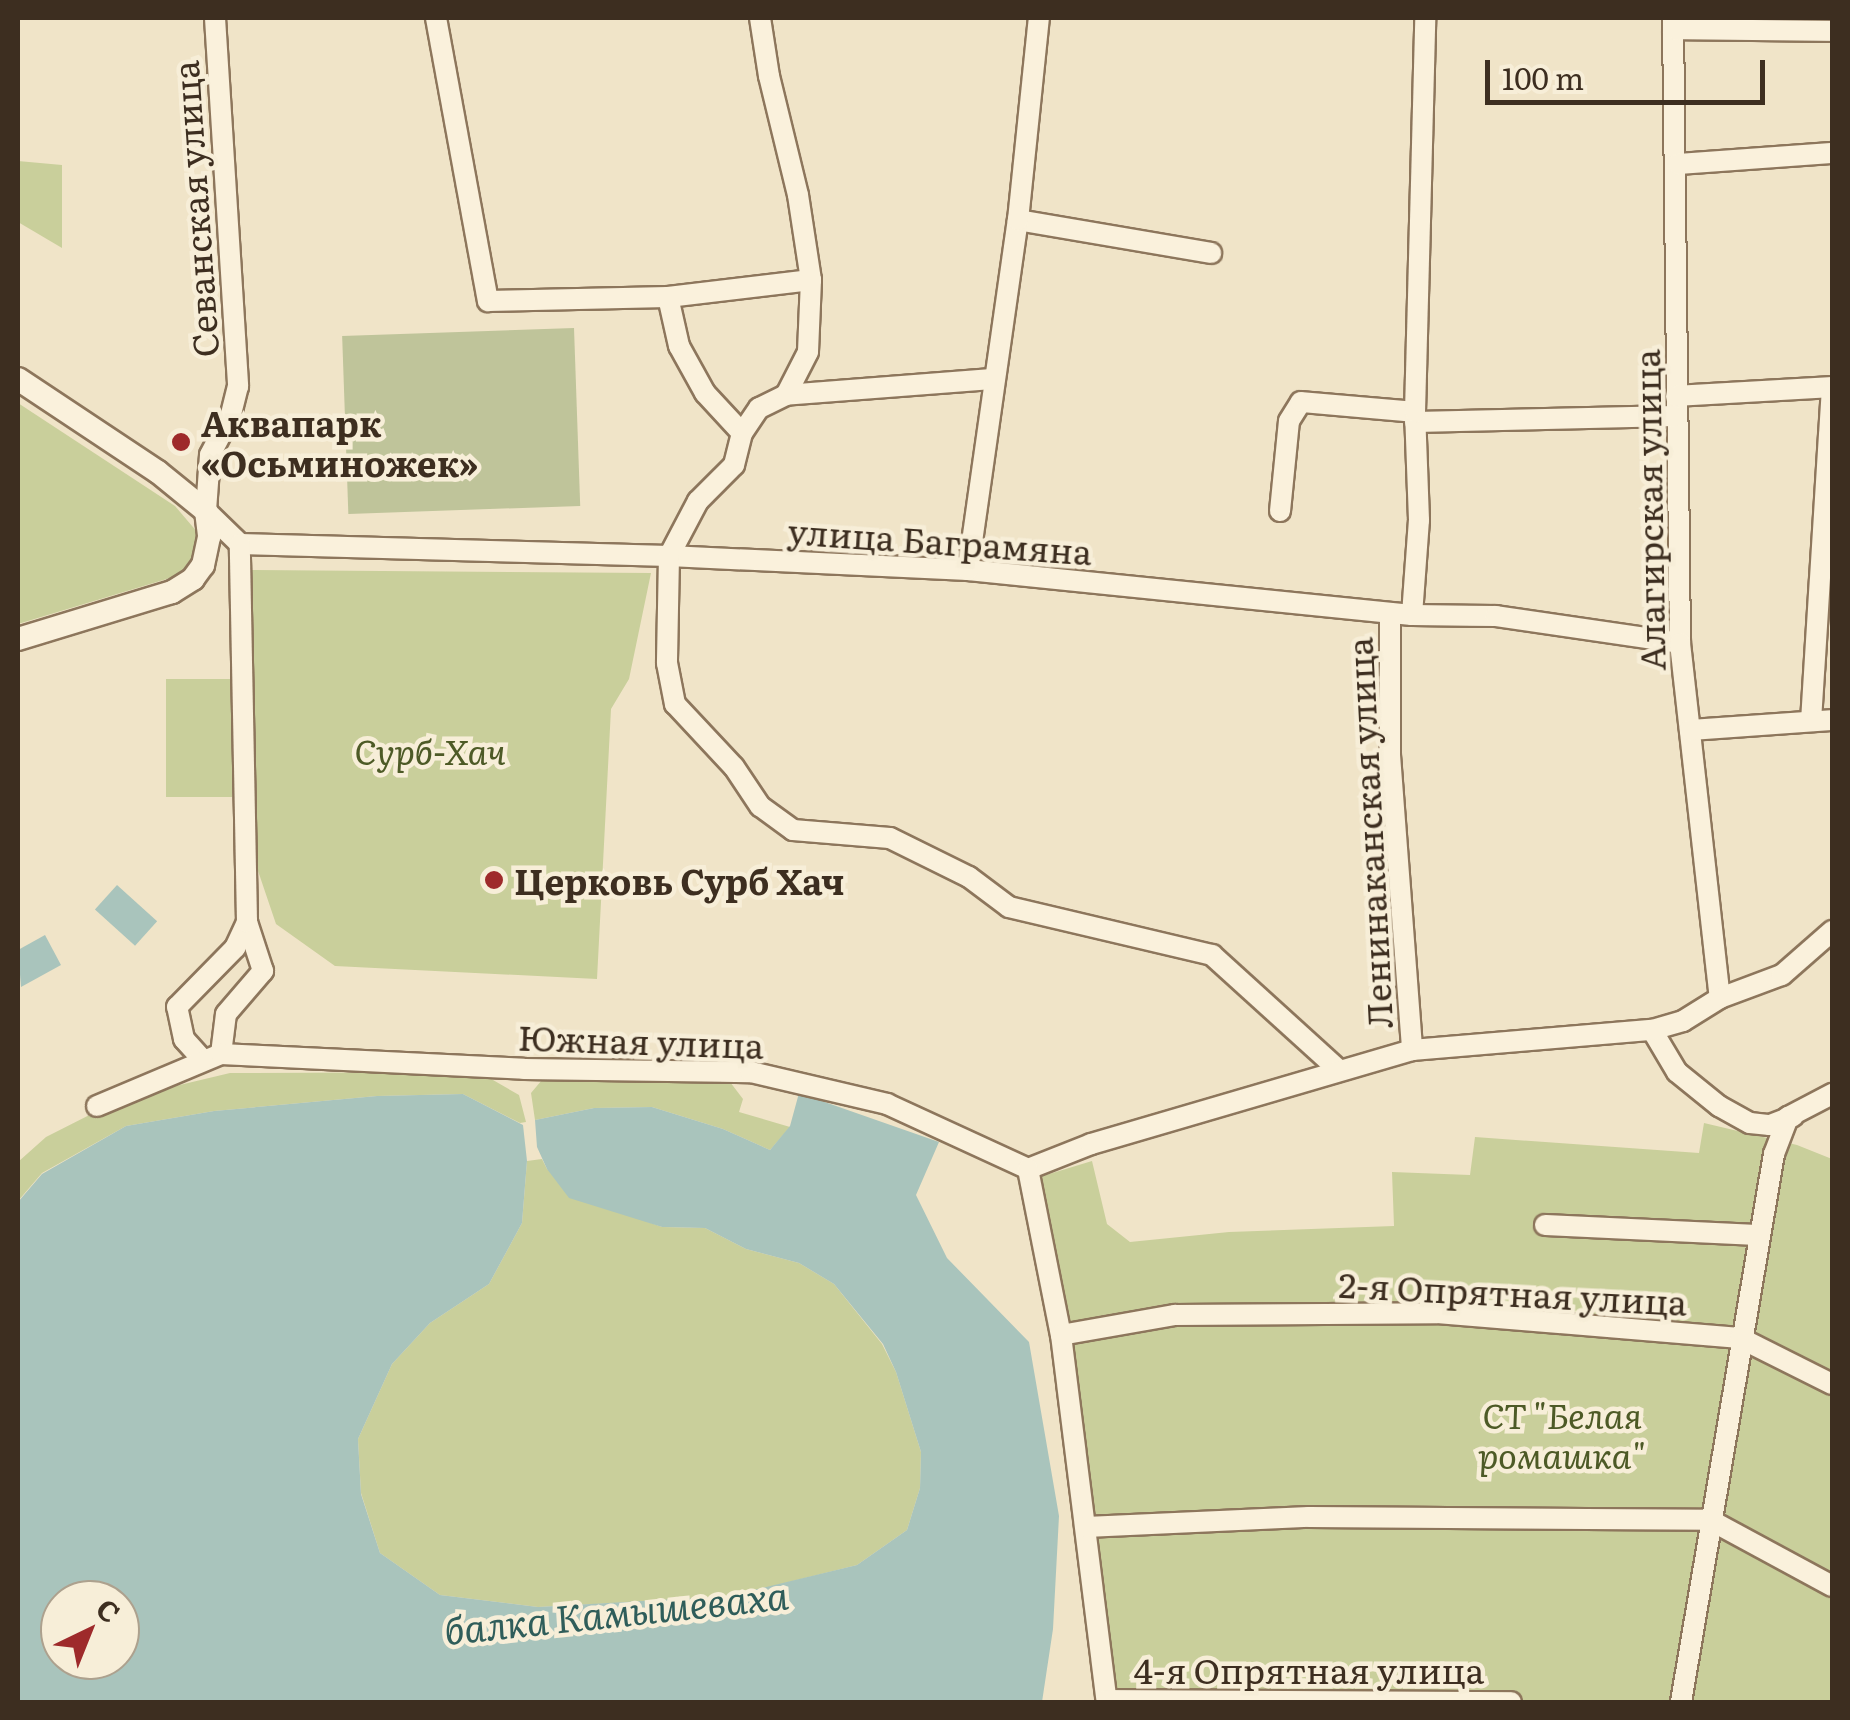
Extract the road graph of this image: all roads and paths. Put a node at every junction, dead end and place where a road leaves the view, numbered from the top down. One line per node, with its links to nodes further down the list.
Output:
1 (215, 18): 21 (street, Севанская улица)
2 (436, 18): 13 (street)
3 (760, 18): 12 (street)
4 (1039, 18): 10 (street)
5 (1426, 18): 19 (street, Ленинаканская улица)
6 (1673, 23): 7 (street); 9 (street, Алагирская улица)
7 (1832, 31)
8 (1832, 153): 9 (street)
9 (1678, 164): 18 (street, Алагирская улица)
10 (1018, 220): 11 (street); 15 (street)
11 (1212, 253)
12 (812, 280): 13 (street); 17 (street)
13 (668, 297): 20 (street)
14 (18, 379): 21 (street)
15 (992, 379): 17 (street); 25 (street)
16 (1832, 388): 18 (street); 30 (street)
17 (786, 395): 20 (street)
18 (1676, 406): 19 (street); 29 (street, Алагирская улица)
19 (1415, 417): 22 (street); 27 (street, Ленинаканская улица)
20 (742, 433): 24 (street)
21 (206, 511): 23 (street); 28 (street)
22 (1280, 511)
23 (240, 544): 24 (street, улица Баграмяна); 33 (street)
24 (669, 556): 25 (street, улица Баграмяна); 39 (street)
25 (968, 570): 26 (street, улица Баграмяна)
26 (1390, 612): 27 (street, улица Баграмяна); 37 (street, Ленинаканская улица)
27 (1412, 615): 29 (street, улица Баграмяна)
28 (18, 639)
29 (1680, 643): 32 (street, Алагирская улица)
30 (1811, 720): 31 (street); 32 (street)
31 (1832, 720)
32 (1690, 730): 35 (street, Алагирская улица)
33 (246, 922): 38 (street); 38 (street)
34 (1832, 931): 35 (street)
35 (1720, 998): 36 (street)
36 (1652, 1030): 37 (street); 43 (street)
37 (1412, 1050): 39 (street)
38 (211, 1056): 41 (street, Южная улица); 44 (street, Южная улица)
39 (1339, 1070): 44 (street)
40 (1832, 1094): 43 (street)
41 (97, 1106)
42 (1832, 1109): 43 (street)
43 (1788, 1117): 46 (street)
44 (1028, 1170): 47 (street)
45 (1545, 1225): 46 (street)
46 (1758, 1235): 48 (street)
47 (1061, 1335): 48 (street, 2-я Опрятная улица); 51 (street)
48 (1740, 1338): 49 (street, 2-я Опрятная улица); 50 (street)
49 (1832, 1384)
50 (1710, 1520): 51 (street); 52 (street); 55 (street)
51 (1086, 1527): 53 (street)
52 (1832, 1586)
53 (1107, 1702): 54 (street, 4-я Опрятная улица)
54 (1512, 1702)
55 (1681, 1702)

